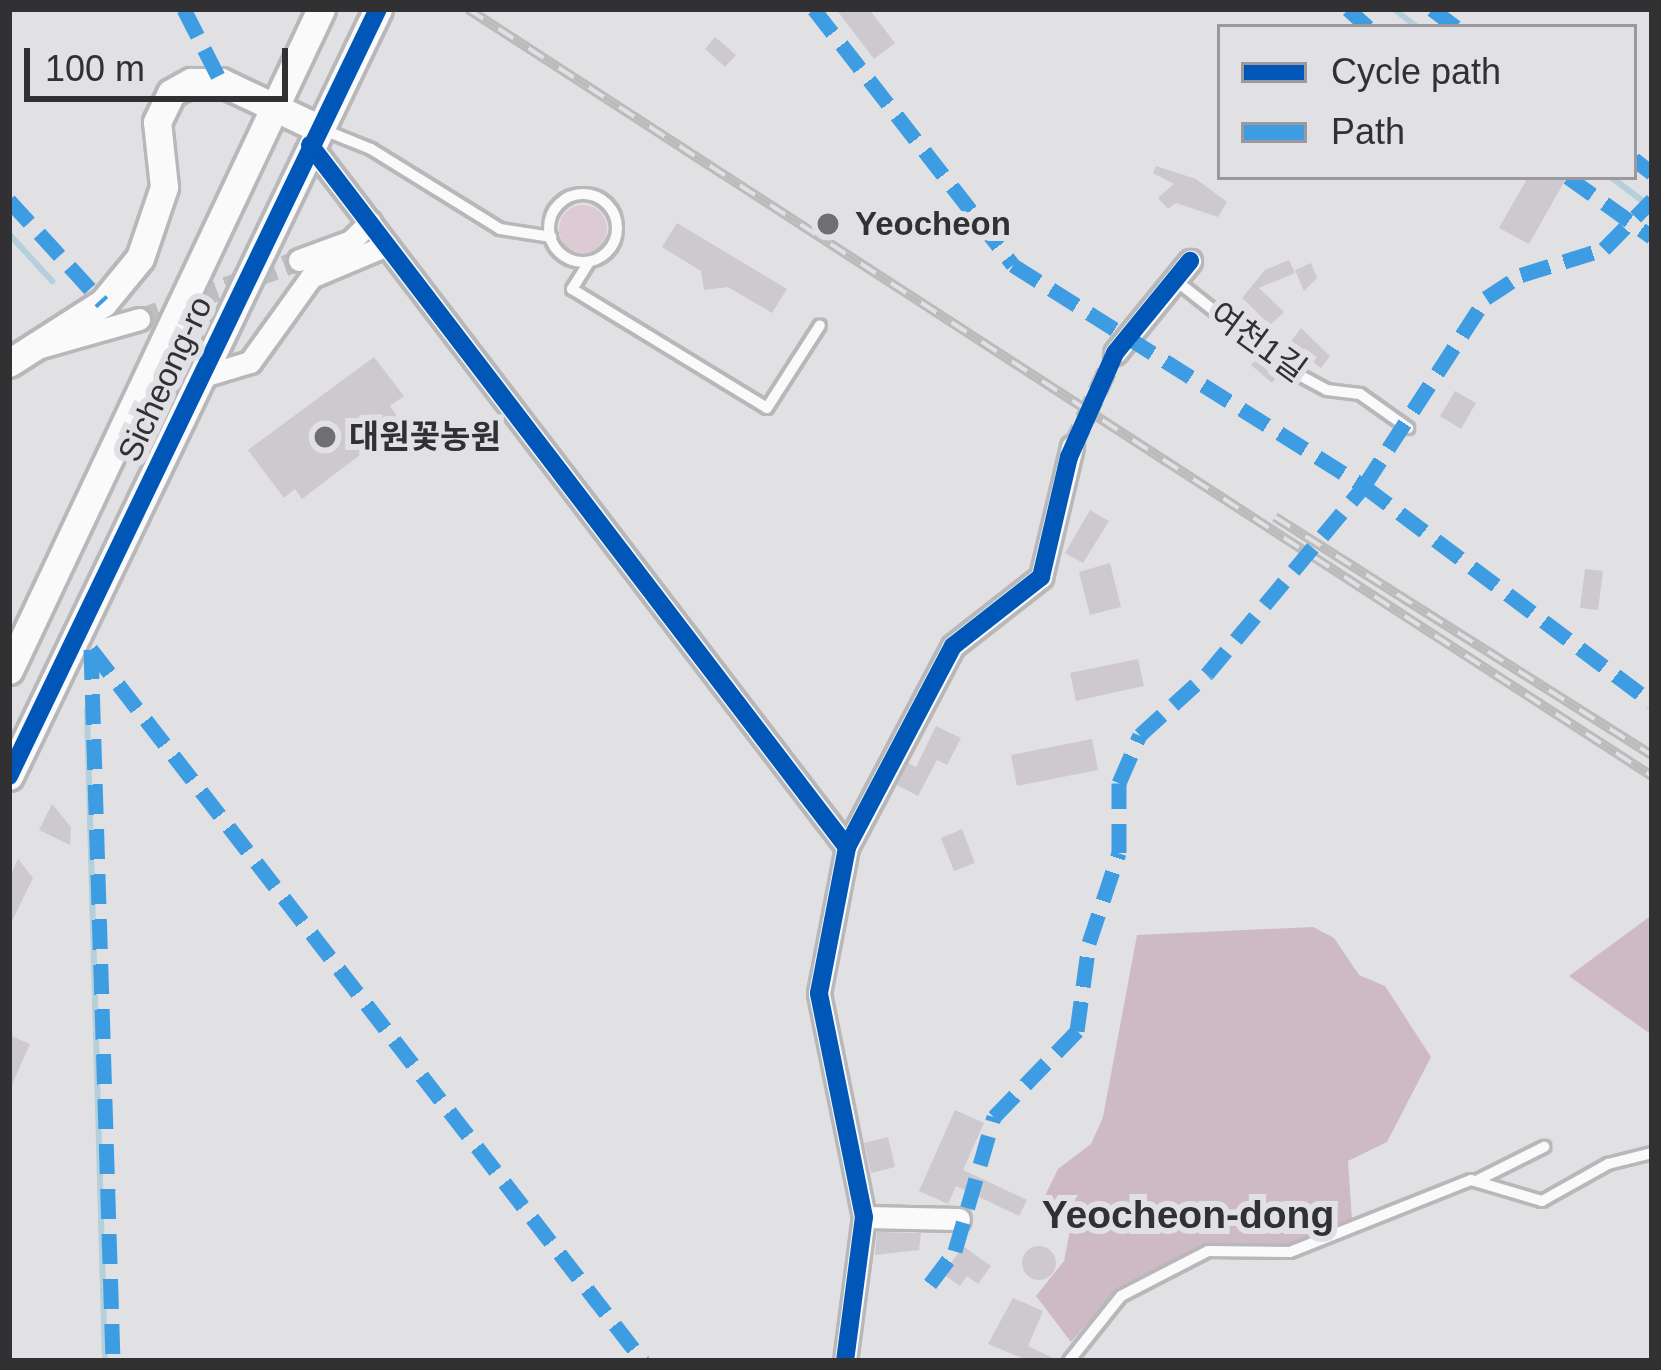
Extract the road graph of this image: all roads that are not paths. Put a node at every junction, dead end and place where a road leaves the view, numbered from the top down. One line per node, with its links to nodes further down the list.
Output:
1 (321, 9): 3 (street, Sicheong-ro)
2 (378, 9): 4 (street, Sicheong-ro)
3 (272, 108): 4 (street); 14 (street); 20 (street, Sicheong-ro)
4 (315, 136): 5 (street); 6 (lane); 17 (street, Sicheong-ro)
5 (370, 222): 7 (street); 8 (street)
6 (551, 237): 10 (lane); 10 (lane)
7 (387, 245): 17 (street); 22 (street)
8 (299, 260)
9 (1190, 261): 11 (street, 여천1길)
10 (589, 262): 13 (lane)
11 (1174, 279): 15 (street, 여천1길); 18 (lane, 여천1길)
12 (139, 319): 14 (street)
13 (820, 325)
14 (41, 347): 16 (street)
15 (1115, 353)
16 (9, 364)
17 (200, 377): 21 (street, Sicheong-ro)
18 (1408, 428)
19 (1072, 447): 22 (street)
20 (9, 670)
21 (9, 776)
22 (847, 847): 26 (street)
23 (1544, 1147): 25 (lane)
24 (1652, 1153): 25 (lane)
25 (1480, 1179): 29 (lane)
26 (864, 1217): 27 (street); 28 (street)
27 (958, 1219)
28 (849, 1360)
29 (1069, 1361)

